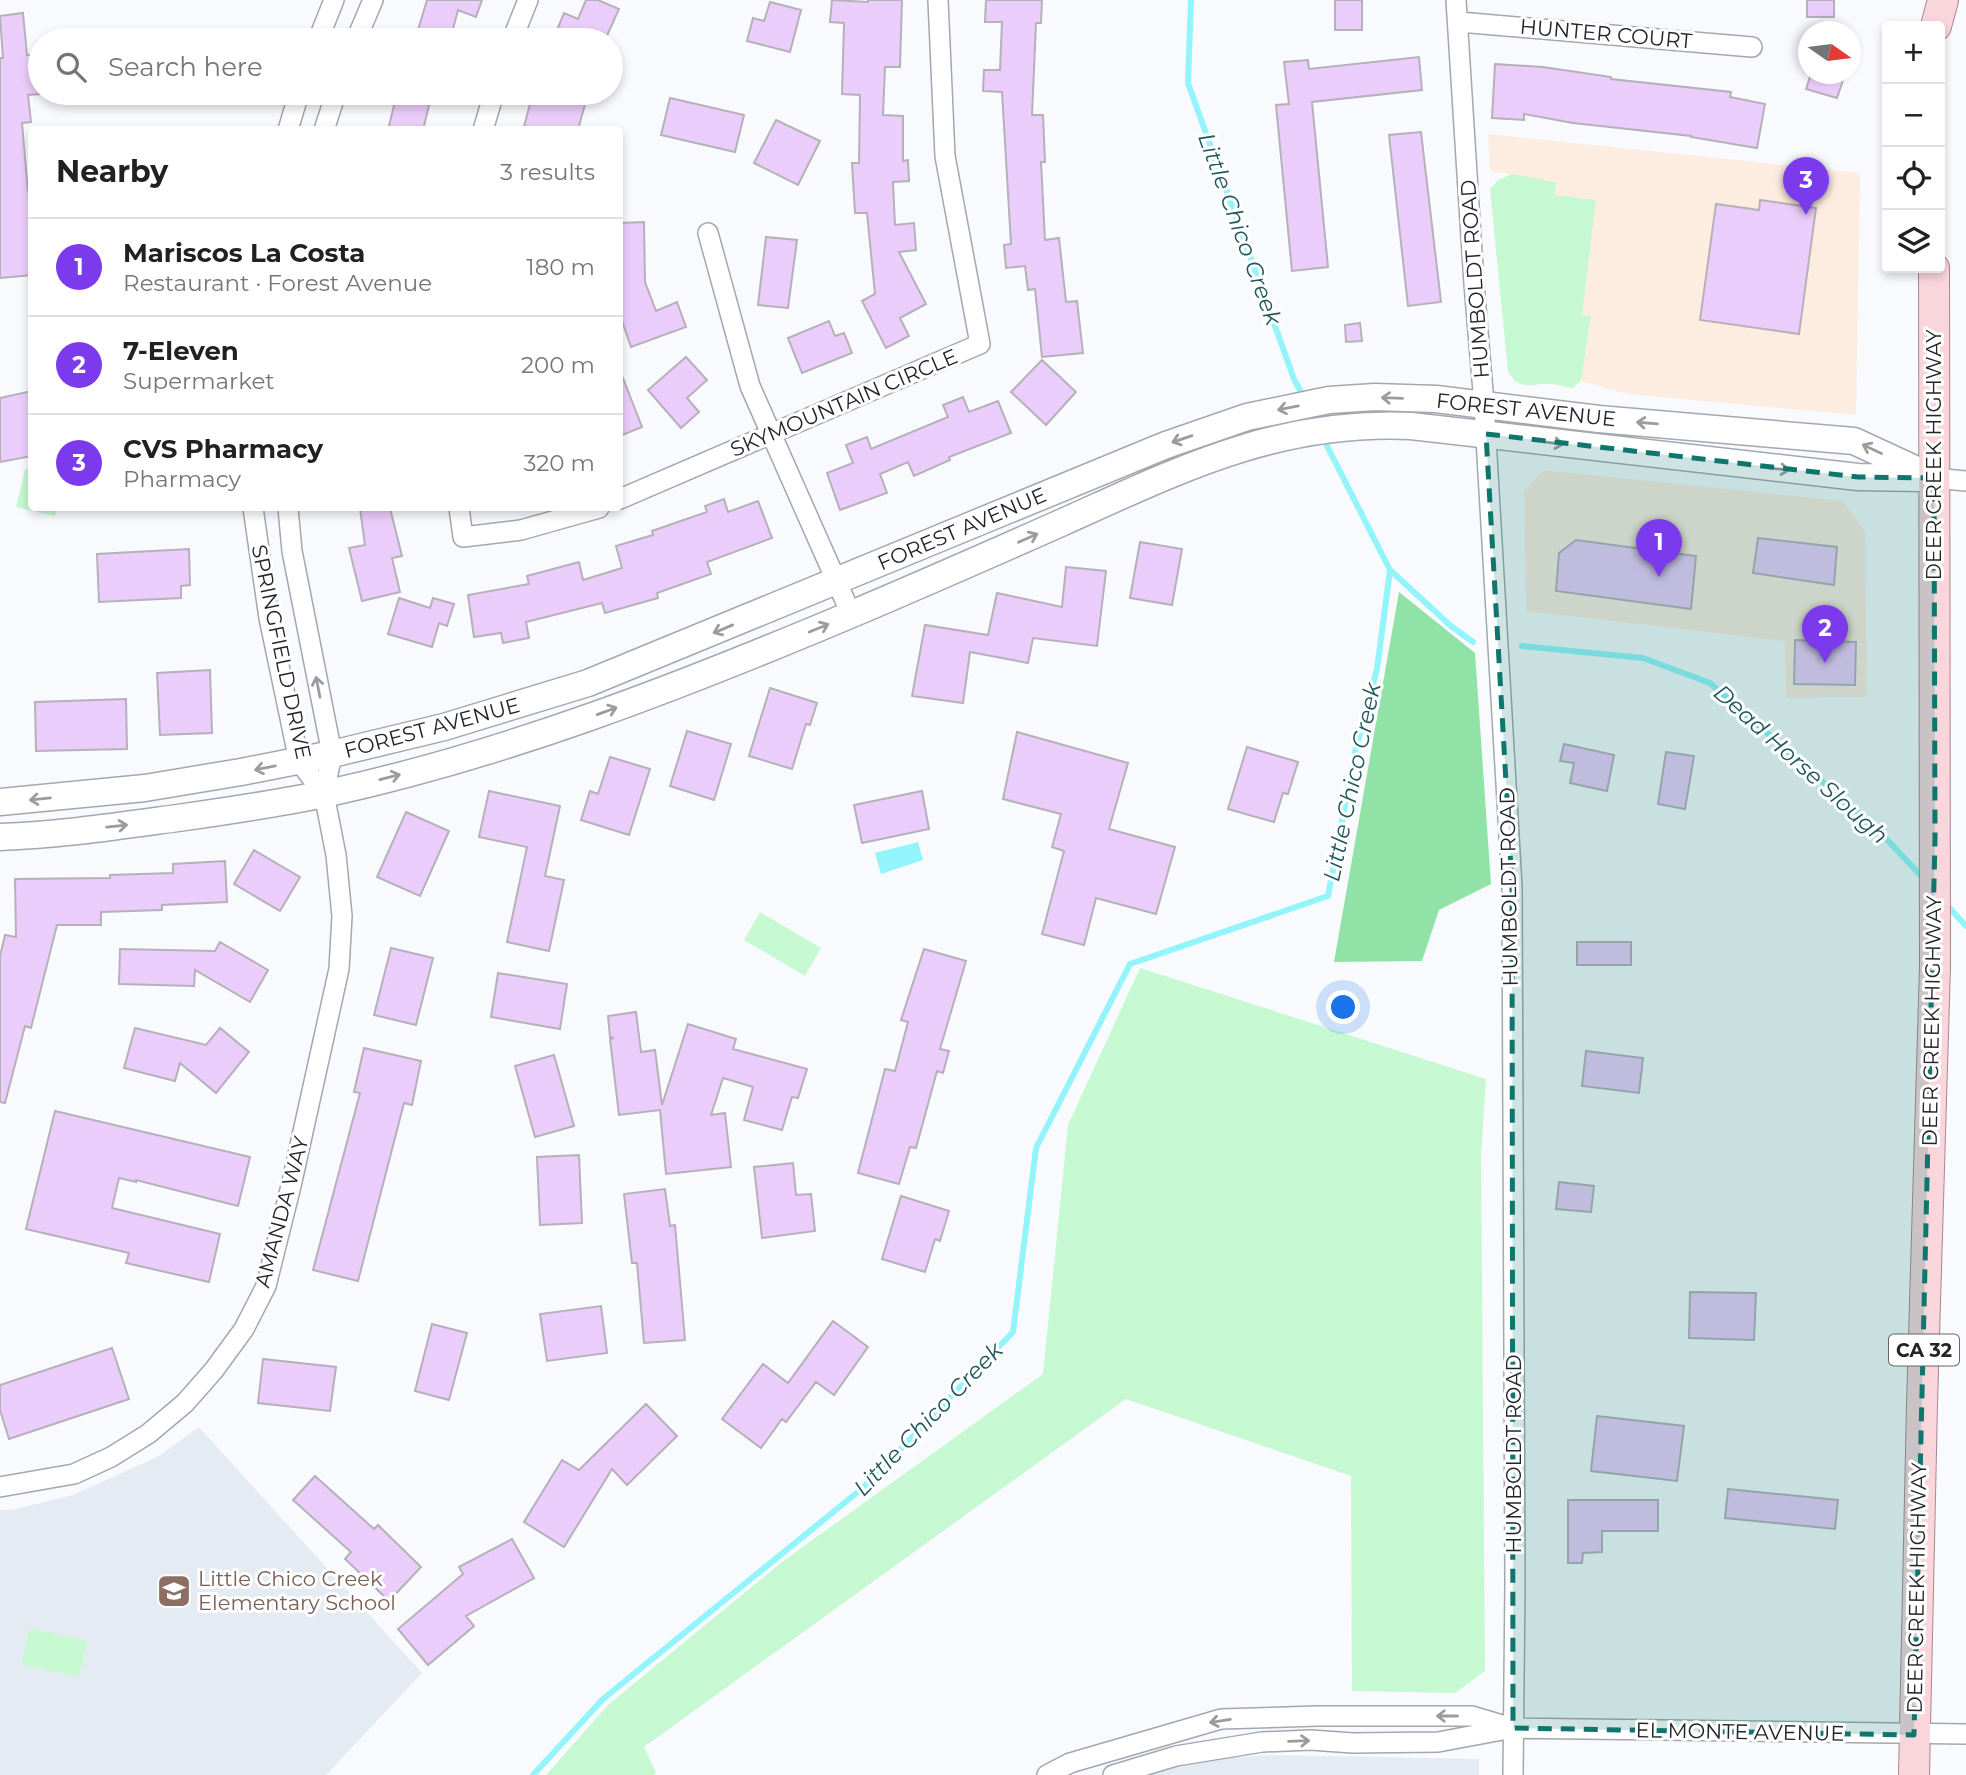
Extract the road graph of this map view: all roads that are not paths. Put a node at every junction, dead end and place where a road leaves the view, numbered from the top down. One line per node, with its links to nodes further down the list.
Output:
1 (334, 0): 11 (street)
2 (373, 0): 12 (street)
3 (528, 0): 13 (street)
4 (939, 0): 24 (street, SKYMOUNTAIN CIRCLE)
5 (1456, 0): 10 (street, HUMBOLDT ROAD)
6 (1927, 0): 8 (main road)
7 (1942, 0): 9 (main road)
8 (1933, 21)
9 (1936, 21)
10 (1459, 22): 14 (street, HUNTER COURT); 23 (street, HUMBOLDT ROAD)
11 (323, 28)
12 (361, 28)
13 (517, 28)
14 (1752, 47)
15 (295, 105): 18 (street)
16 (332, 105): 19 (street)
17 (490, 105): 20 (street)
18 (289, 126)
19 (325, 126)
20 (484, 126)
21 (708, 233): 24 (street)
22 (1934, 273): 26 (main road, DEER CREEK HIGHWAY / CA 32)
23 (1484, 404): 25 (street, HUMBOLDT ROAD); 26 (street, FOREST AVENUE, one-way to 23); 33 (street, FOREST AVENUE, one-way to 33)
24 (771, 432): 28 (street, SKYMOUNTAIN CIRCLE); 33 (street)
25 (1486, 434): 26 (street, FOREST AVENUE, one-way to 26); 34 (street, FOREST AVENUE, one-way to 25); 41 (street, HUMBOLDT ROAD)
26 (1934, 478): 27 (street, FOREST AVENUE); 43 (main road, DEER CREEK HIGHWAY / CA 32)
27 (1966, 481)
28 (623, 498)
29 (253, 511): 36 (street, SPRINGFIELD DRIVE)
30 (288, 511): 35 (street, SPRINGFIELD DRIVE, one-way to 30)
31 (459, 511): 32 (street)
32 (588, 511)
33 (835, 582): 34 (street); 35 (street, FOREST AVENUE, one-way to 35)
34 (851, 614): 37 (street, FOREST AVENUE, one-way to 34)
35 (332, 754): 36 (street, FOREST AVENUE); 37 (street, SPRINGFIELD DRIVE)
36 (299, 761): 37 (street, SPRINGFIELD DRIVE); 38 (street, FOREST AVENUE, one-way to 38)
37 (324, 794): 39 (street, FOREST AVENUE, one-way to 37); 40 (street, AMANDA WAY)
38 (0, 802)
39 (0, 837)
40 (0, 1487)
41 (1513, 1728): 43 (street, EL MONTE AVENUE); 44 (street, one-way to 44); 45 (street, one-way to 41); 46 (street, HUMBOLDT ROAD)
42 (1966, 1734): 43 (street, EL MONTE AVENUE)
43 (1914, 1735): 47 (main road, DEER CREEK HIGHWAY / CA 32)
44 (1047, 1775)
45 (1113, 1775)
46 (1513, 1775)
47 (1914, 1775)

